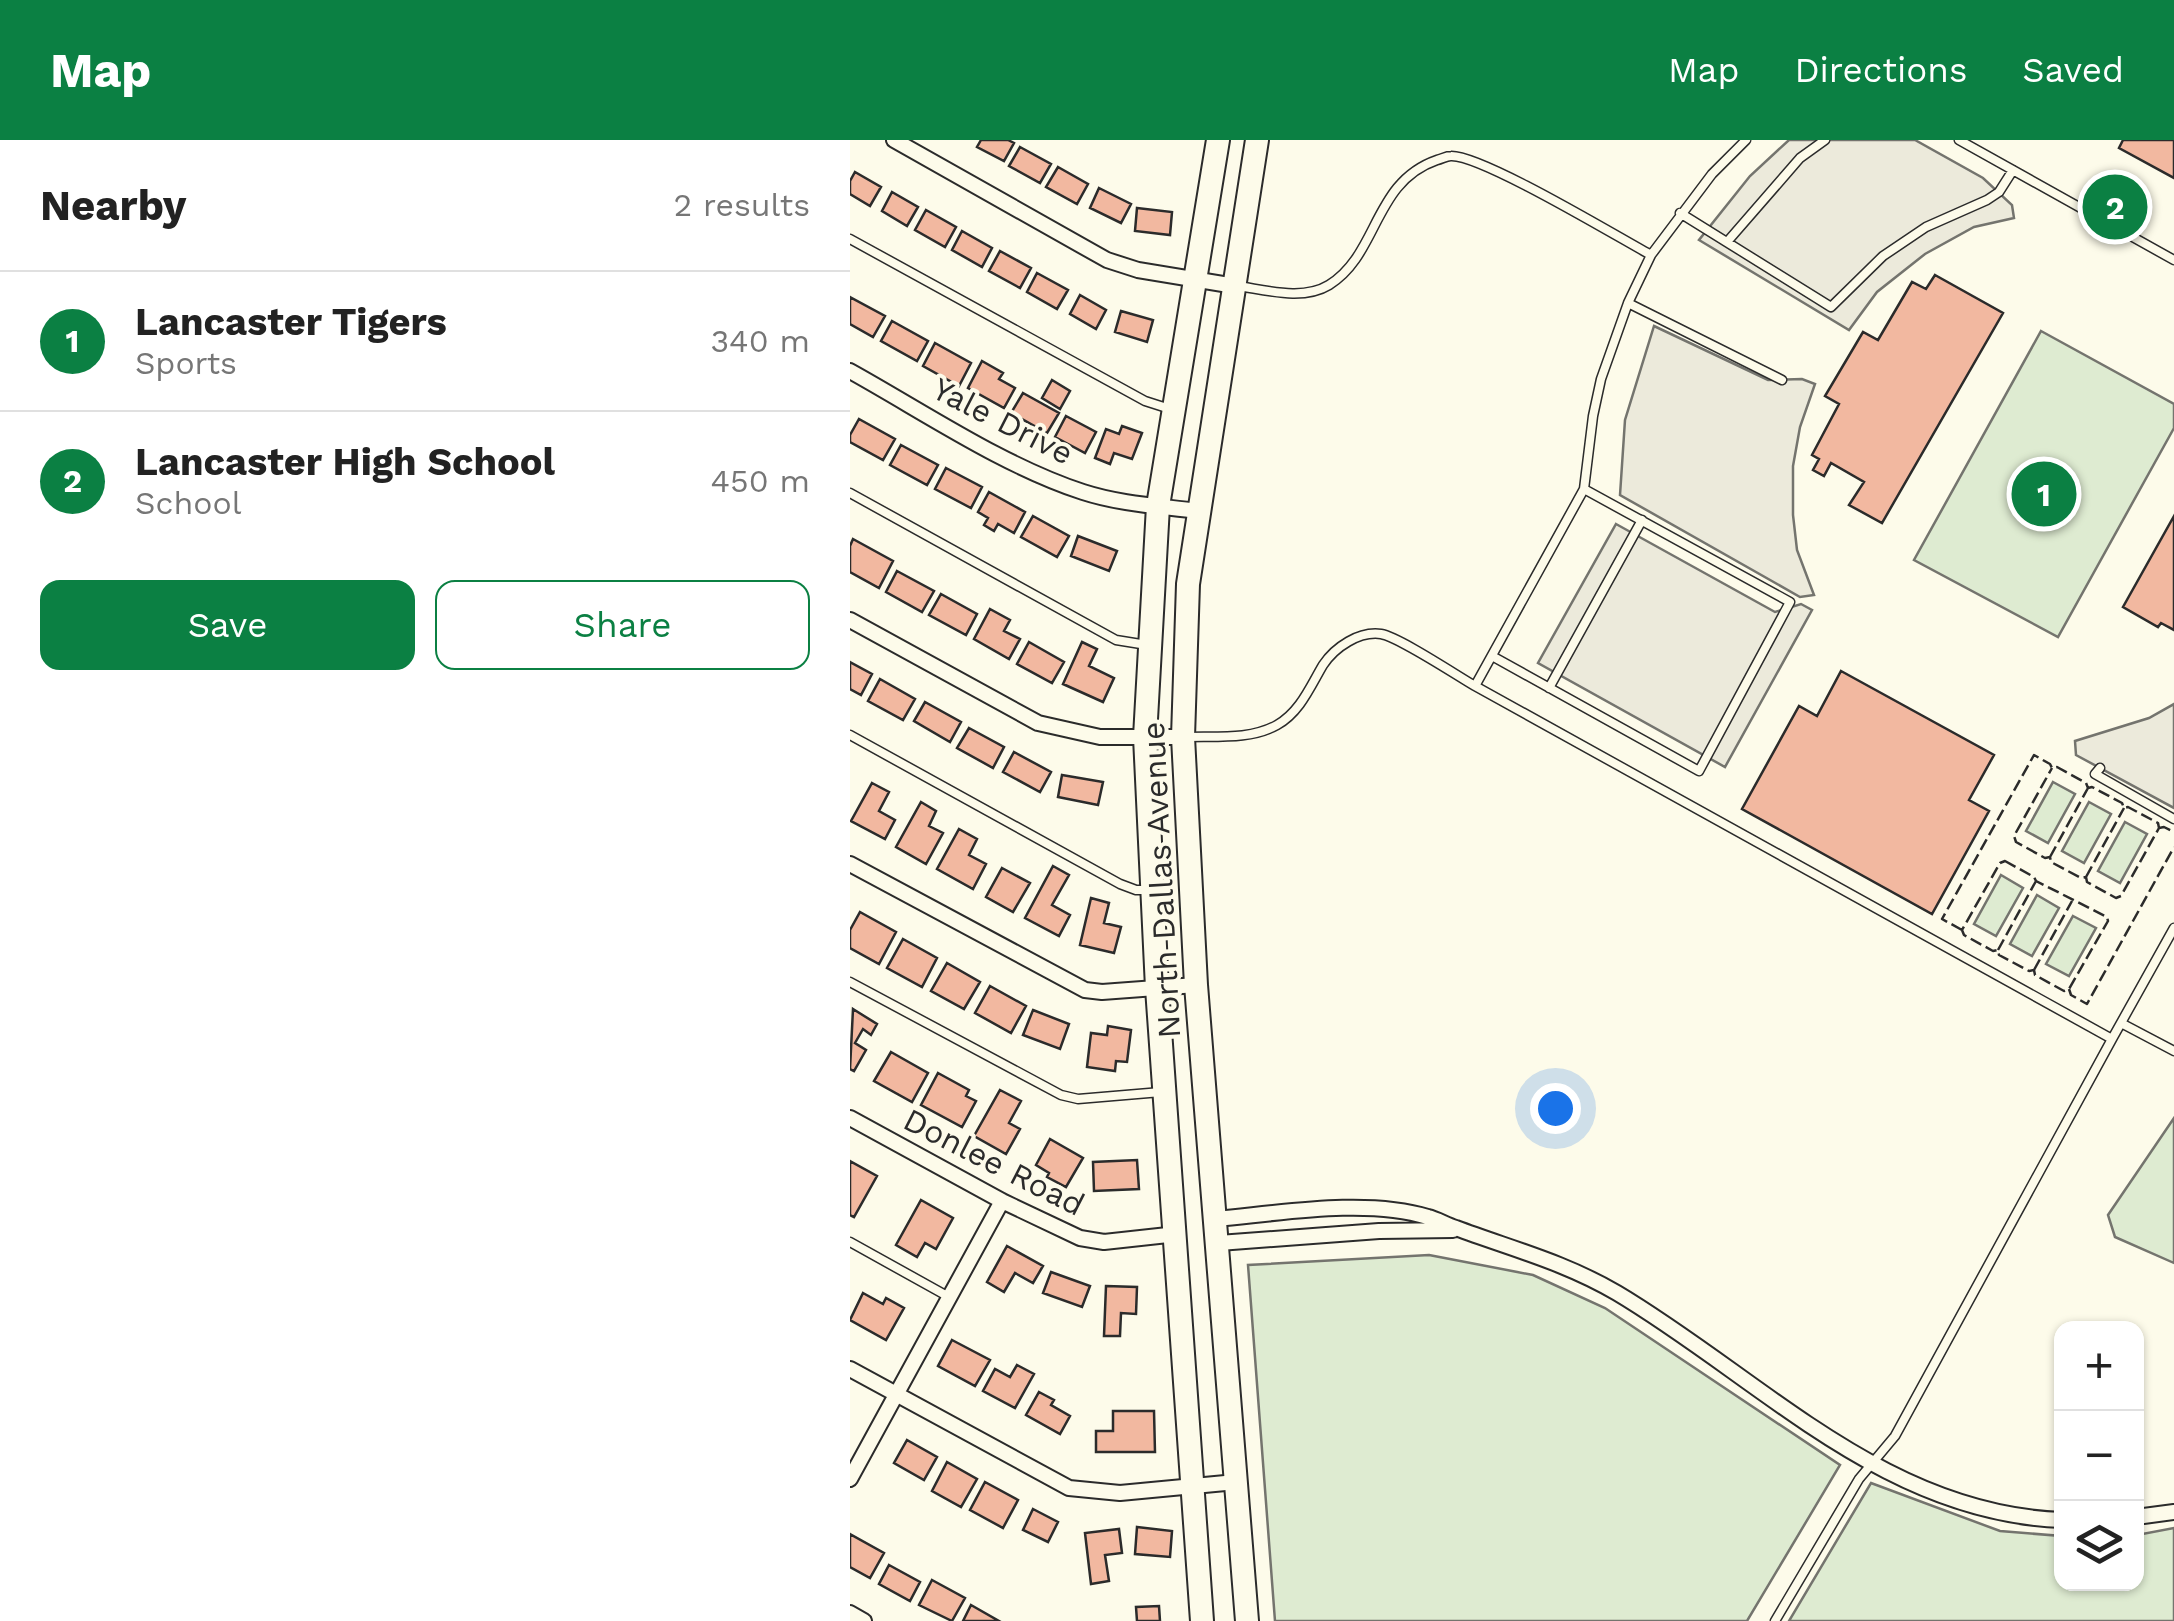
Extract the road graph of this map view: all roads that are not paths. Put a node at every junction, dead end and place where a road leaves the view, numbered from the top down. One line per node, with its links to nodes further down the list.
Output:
1 (894, 140): 13 (street)
2 (1218, 140): 13 (main road, North Dallas Avenue)
3 (1257, 140): 14 (main road, North Dallas Avenue)
4 (1746, 140): 8 (lane)
5 (1826, 140): 10 (lane)
6 (1960, 140): 7 (lane)
7 (2013, 170): 10 (lane); 12 (lane)
8 (1680, 213): 10 (lane); 11 (lane)
9 (850, 239): 18 (lane)
10 (1727, 242)
11 (1650, 255): 14 (lane); 15 (lane)
12 (2174, 260)
13 (1197, 280): 14 (street); 18 (main road, North Dallas Avenue)
14 (1235, 286): 22 (main road, North Dallas Avenue)
15 (1628, 303): 17 (lane); 19 (lane)
16 (850, 371): 21 (street, Yale Drive)
17 (1782, 380)
18 (1175, 410): 21 (main road, North Dallas Avenue)
19 (1584, 489): 23 (lane); 28 (lane)
20 (850, 493): 27 (lane)
21 (1158, 506): 22 (street, Yale Drive); 27 (main road, North Dallas Avenue)
22 (1197, 511): 33 (main road, North Dallas Avenue)
23 (1642, 520): 25 (lane); 30 (lane)
24 (1786, 588): 25 (lane)
25 (1790, 602): 30 (lane)
26 (850, 620): 32 (street)
27 (1150, 645): 32 (main road, North Dallas Avenue)
28 (1492, 656): 29 (lane); 30 (lane)
29 (1475, 686): 33 (lane); 43 (lane)
30 (1549, 688)
31 (850, 735): 37 (lane)
32 (1146, 738): 33 (street); 37 (main road, North Dallas Avenue)
33 (1184, 738): 40 (main road, North Dallas Avenue)
34 (2100, 768): 35 (lane)
35 (2174, 818)
36 (850, 864): 41 (street)
37 (1153, 890): 41 (main road, North Dallas Avenue)
38 (2173, 931): 42 (lane)
39 (850, 982): 45 (lane)
40 (1196, 985): 41 (street); 49 (main road, North Dallas Avenue)
41 (1157, 988): 45 (main road, North Dallas Avenue)
42 (2121, 1023): 43 (lane); 44 (lane)
43 (2112, 1039): 55 (lane)
44 (2174, 1051)
45 (1166, 1092): 50 (main road, North Dallas Avenue)
46 (850, 1118): 47 (street, Donlee Road)
47 (1002, 1202): 50 (street, Donlee Road); 52 (street)
48 (1458, 1230): 49 (street); 49 (street); 55 (street)
49 (1218, 1231): 50 (main road); 57 (main road, North Dallas Avenue)
50 (1176, 1234): 58 (main road, North Dallas Avenue)
51 (850, 1242): 52 (lane)
52 (950, 1297): 54 (street)
53 (850, 1370): 54 (street)
54 (896, 1395): 56 (street); 58 (street)
55 (1872, 1465): 61 (street); 66 (lane)
56 (850, 1479)
57 (1236, 1482): 58 (street); 65 (main road, North Dallas Avenue)
58 (1195, 1486): 64 (main road, North Dallas Avenue)
59 (2174, 1512): 60 (street)
60 (2144, 1516)
61 (2054, 1519)
62 (850, 1613): 63 (street)
63 (864, 1621)
64 (1202, 1621)
65 (1246, 1621)
66 (1776, 1621)

